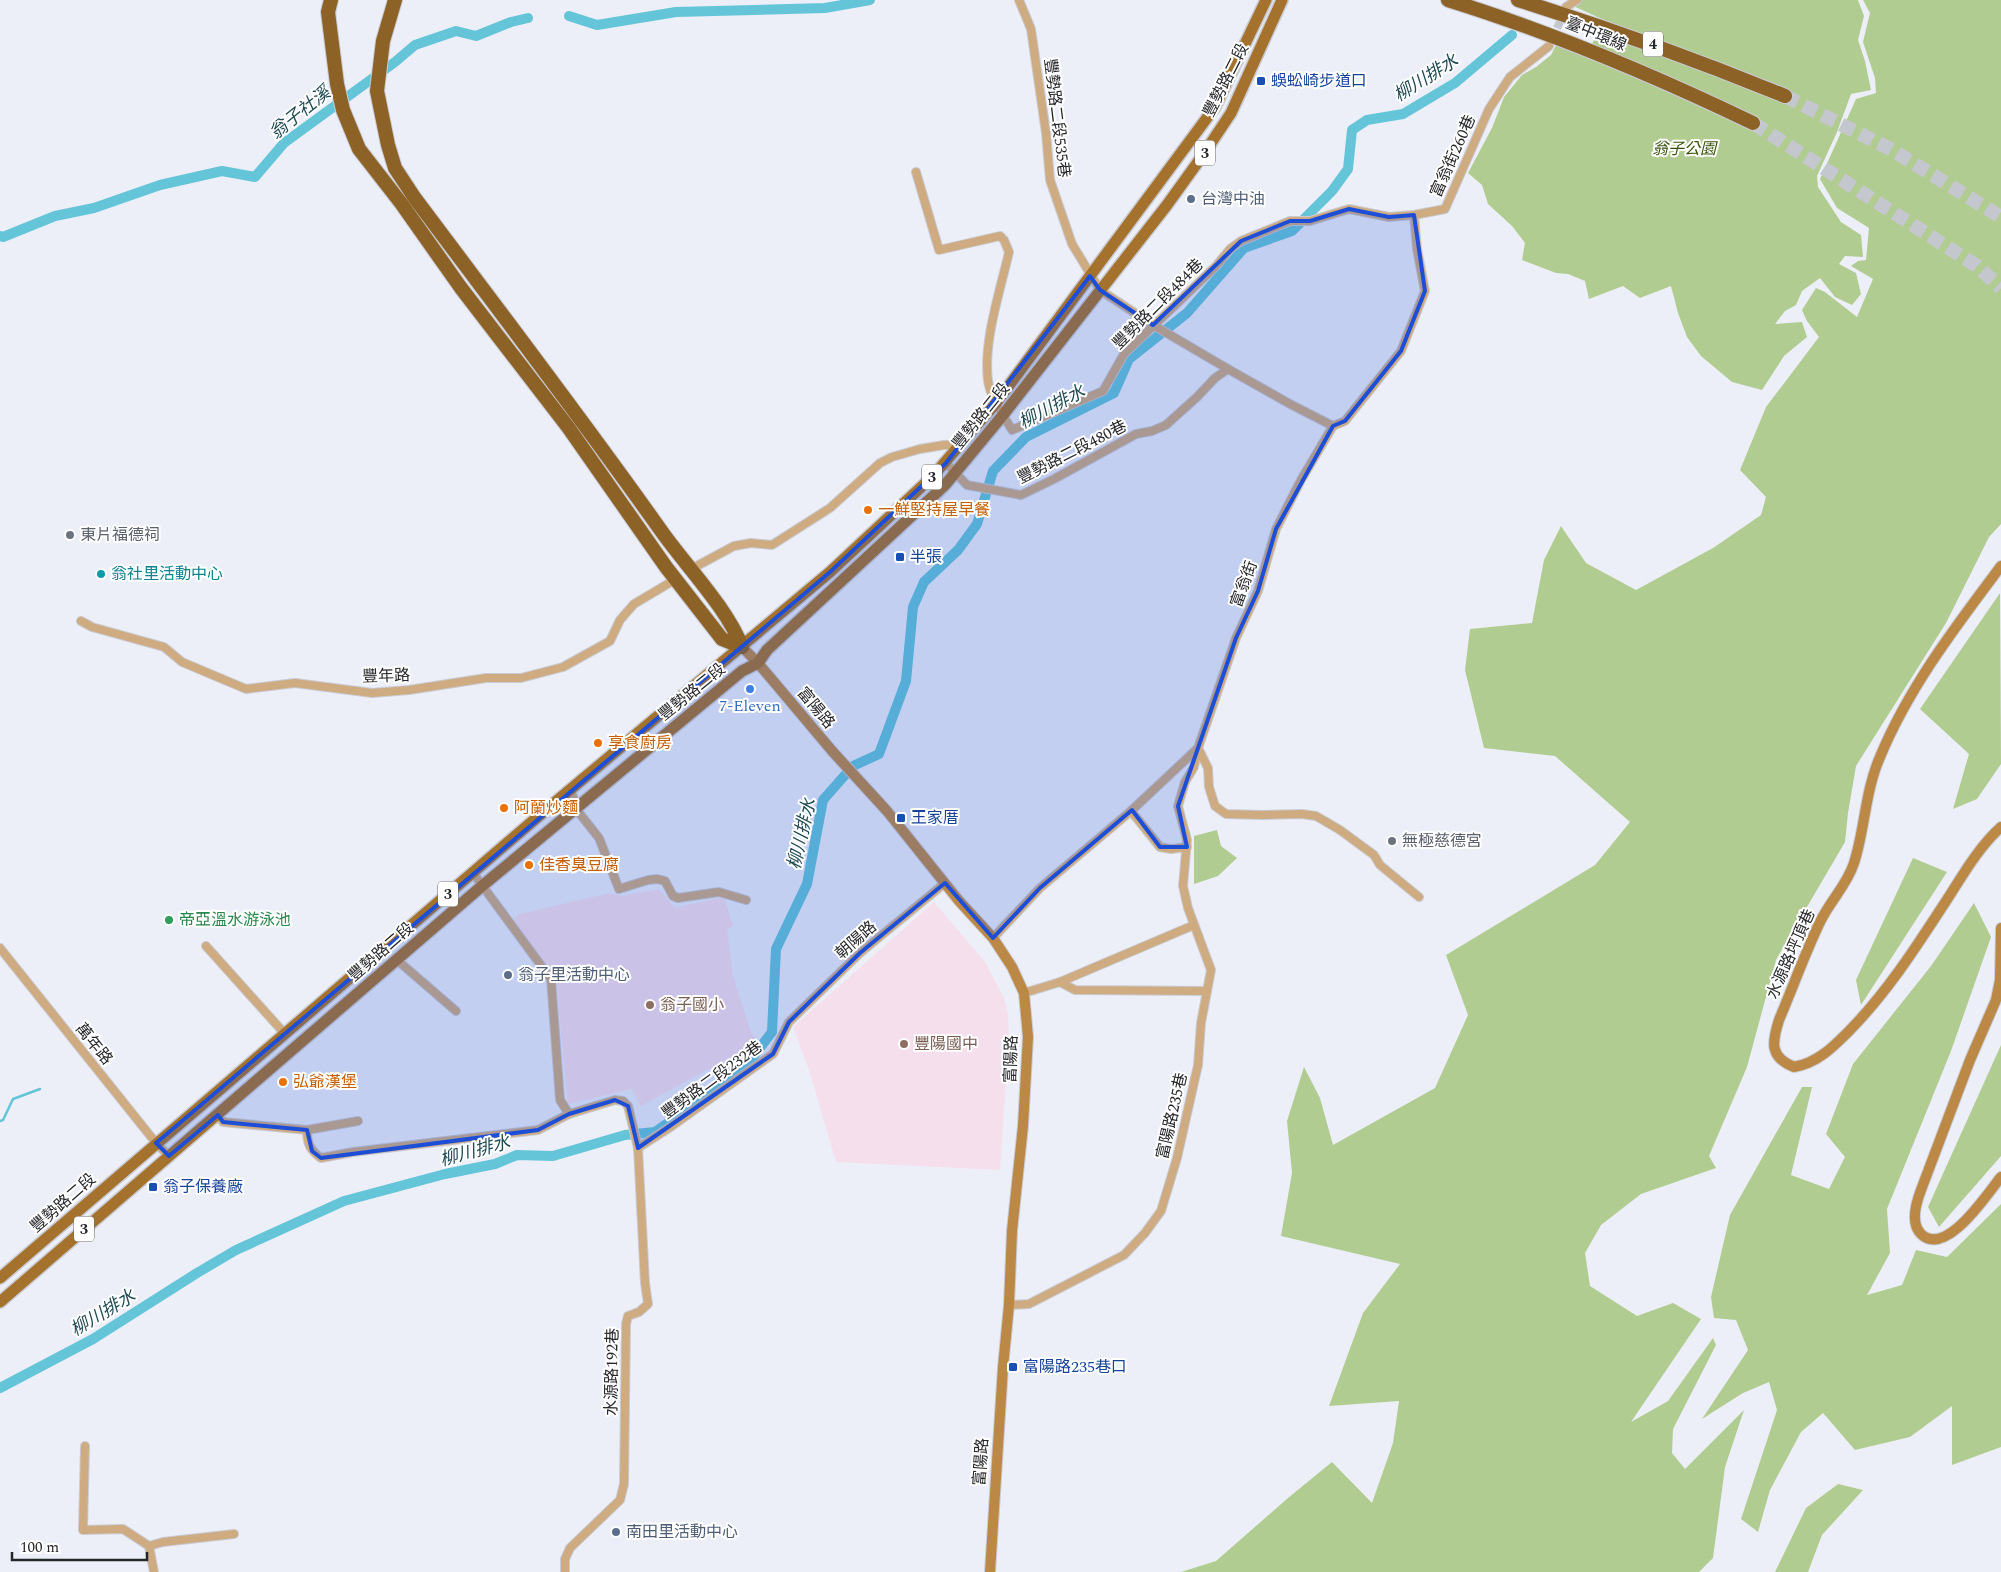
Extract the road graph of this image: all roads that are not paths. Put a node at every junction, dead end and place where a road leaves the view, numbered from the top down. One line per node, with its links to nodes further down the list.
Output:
1 (331, 0): 29 (highway)
2 (395, 0): 29 (highway)
3 (1019, 0): 15 (street, 豐勢路二段535巷)
4 (1266, 0): 15 (main road, 豐勢路二段 / 3)
5 (1282, 0): 16 (main road, 豐勢路二段 / 3)
6 (1448, 0): 12 (highway, 臺中環線 / 4)
7 (1518, 0): 11 (highway, 臺中環線 / 4)
8 (1577, 0): 9 (street)
9 (1566, 8)
10 (1549, 46): 14 (street, 富翁街260巷)
11 (1785, 96)
12 (1753, 123)
13 (916, 172): 19 (street)
14 (1414, 215): 17 (street, 豐勢路二段484巷); 21 (street)
15 (1090, 276): 16 (street, 豐勢路二段535巷); 19 (main road, 豐勢路二段 / 3)
16 (1100, 290): 17 (street); 20 (main road, 豐勢路二段 / 3)
17 (1156, 327): 18 (street); 20 (street, 豐勢路二段484巷)
18 (1228, 369): 21 (street); 24 (street, 豐勢路二段480巷)
19 (996, 403): 20 (street); 22 (main road, 豐勢路二段 / 3)
20 (1004, 415): 24 (main road, 豐勢路二段 / 3)
21 (1333, 426): 31 (street, 富翁街)
22 (961, 445): 23 (main road, 豐勢路二段 / 3); 26 (street)
23 (946, 463): 24 (street, 豐勢路二段480巷); 29 (main road, 豐勢路二段 / 3)
24 (955, 474): 30 (main road, 豐勢路二段 / 3)
25 (2001, 566): 35 (street, 水源路坪頂巷)
26 (696, 567)
27 (672, 582): 28 (street, 豐年路)
28 (81, 621)
29 (742, 647): 30 (street, 富陽路); 32 (main road, 豐勢路二段 / 3)
30 (758, 663): 33 (main road, 豐勢路二段 / 3); 38 (street, 富陽路)
31 (1198, 748): 34 (street, 富翁街); 36 (street, 富陽路235巷); 40 (street)
32 (571, 789): 33 (street); 37 (main road, 豐勢路二段 / 3)
33 (576, 809): 39 (main road, 豐勢路二段 / 3); 41 (street)
34 (1132, 810): 36 (street); 44 (street, 富翁街)
35 (2001, 827)
36 (1187, 847): 42 (street, 富陽路235巷)
37 (472, 873): 39 (street); 53 (main road, 豐勢路二段 / 3)
38 (945, 883): 44 (street, 富陽路); 52 (street, 朝陽路)
39 (482, 886): 47 (main road, 豐勢路二段 / 3); 55 (street)
40 (1419, 897)
41 (746, 900)
42 (1194, 924): 48 (street); 49 (street, 富陽路235巷)
43 (2001, 928): 61 (street)
44 (993, 938): 50 (street, 富陽路)
45 (206, 946): 53 (street)
46 (0, 948): 58 (street, 萬年路)
47 (397, 960): 51 (street); 54 (main road, 豐勢路二段 / 3)
48 (1060, 982): 49 (street); 50 (street)
49 (1207, 991): 64 (street, 富陽路235巷)
50 (1024, 994): 64 (street, 富陽路)
51 (456, 1012)
52 (789, 1022): 59 (street, 豐勢路二段232巷)
53 (285, 1034): 58 (main road, 豐勢路二段 / 3)
54 (218, 1114): 57 (street); 60 (main road, 豐勢路二段 / 3)
55 (569, 1114): 57 (street); 59 (street, 水源路192巷)
56 (358, 1121): 57 (street)
57 (307, 1130)
58 (156, 1143): 60 (street, 萬年路); 62 (main road, 豐勢路二段 / 3)
59 (638, 1148): 69 (street, 水源路192巷)
60 (169, 1156): 63 (main road, 豐勢路二段 / 3)
61 (2001, 1177)
62 (0, 1278)
63 (0, 1302)
64 (1009, 1305): 70 (street, 富陽路)
65 (85, 1446): 67 (street)
66 (234, 1534): 67 (street)
67 (149, 1546): 68 (street)
68 (154, 1572)
69 (565, 1572)
70 (990, 1572)

